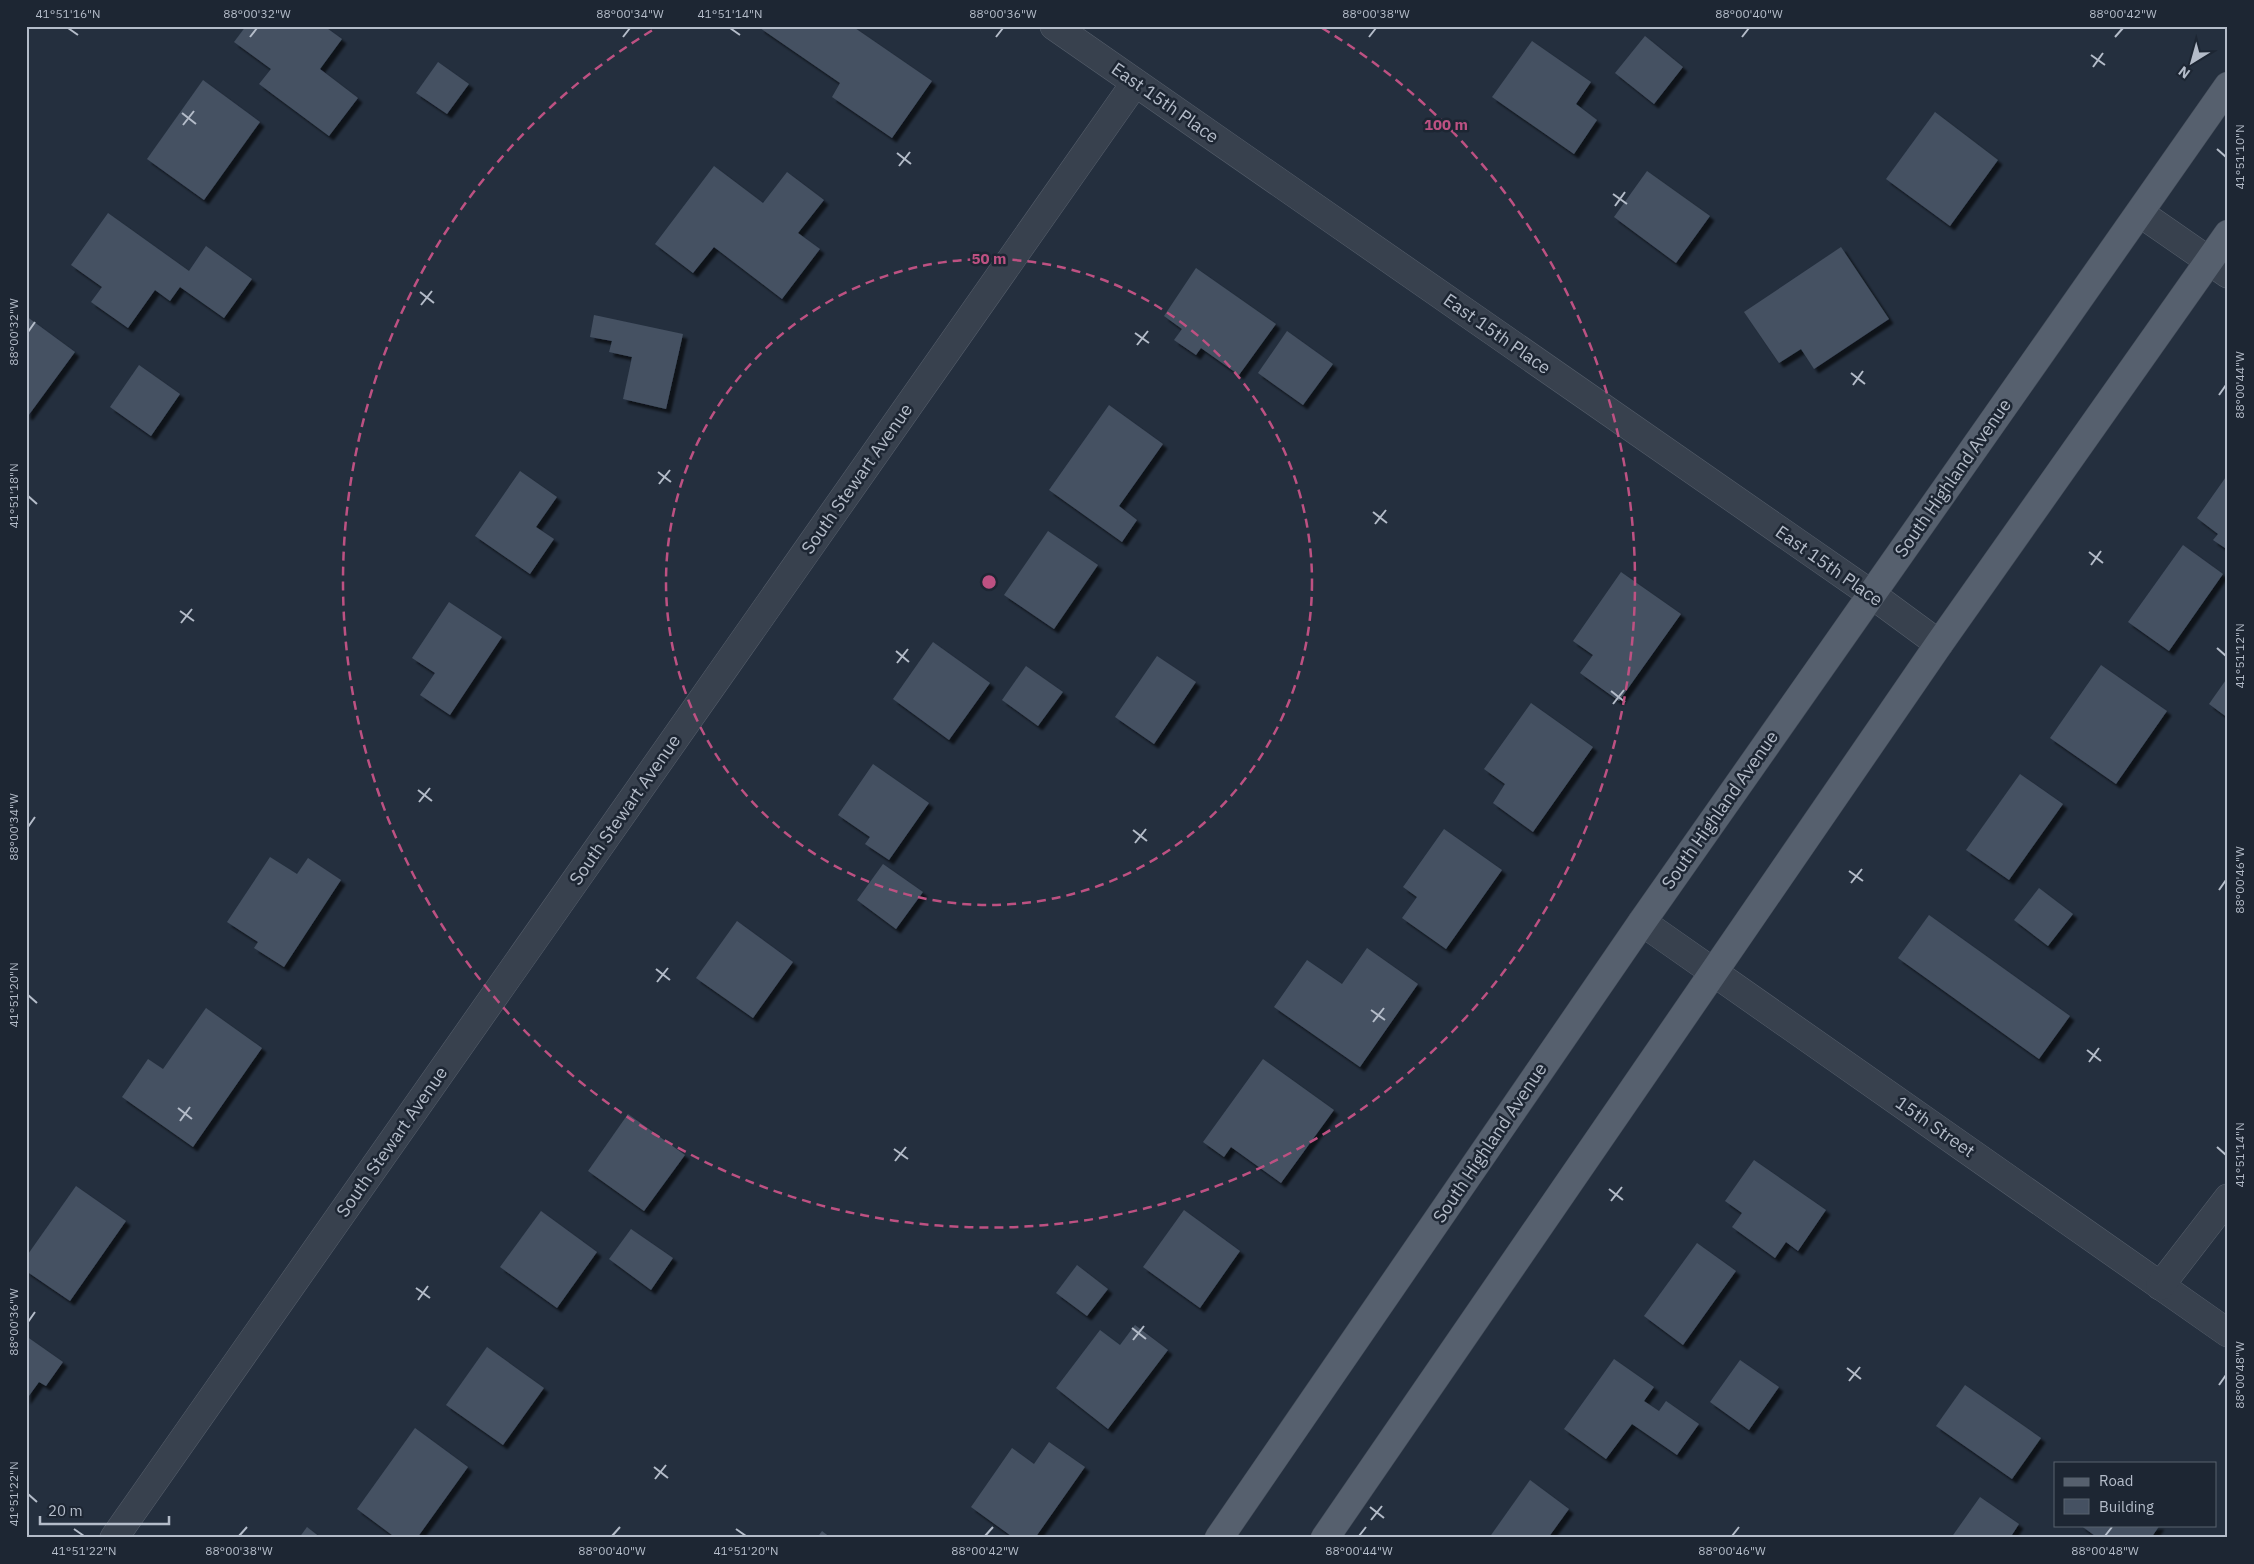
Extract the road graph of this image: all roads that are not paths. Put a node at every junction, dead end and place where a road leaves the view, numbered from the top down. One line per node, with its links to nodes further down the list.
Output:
1 (1054, 26): 2 (street, East 15th Place)
2 (1135, 83): 7 (street, East 15th Place); 14 (street, South Stewart Avenue)
3 (2228, 86): 4 (main road, South Highland Avenue)
4 (2140, 213): 6 (street); 7 (main road, South Highland Avenue)
5 (2228, 234): 6 (main road)
6 (2219, 268): 8 (main road)
7 (1871, 594): 8 (street, East 15th Place); 9 (main road, South Highland Avenue)
8 (1939, 644): 10 (main road)
9 (1642, 922): 10 (street, 15th Street); 15 (main road, South Highland Avenue)
10 (1713, 972): 12 (street, 15th Street); 16 (main road)
11 (2228, 1198): 12 (street)
12 (2160, 1286): 13 (street, 15th Street)
13 (2228, 1333)
14 (114, 1538)
15 (1219, 1538)
16 (1325, 1538)

